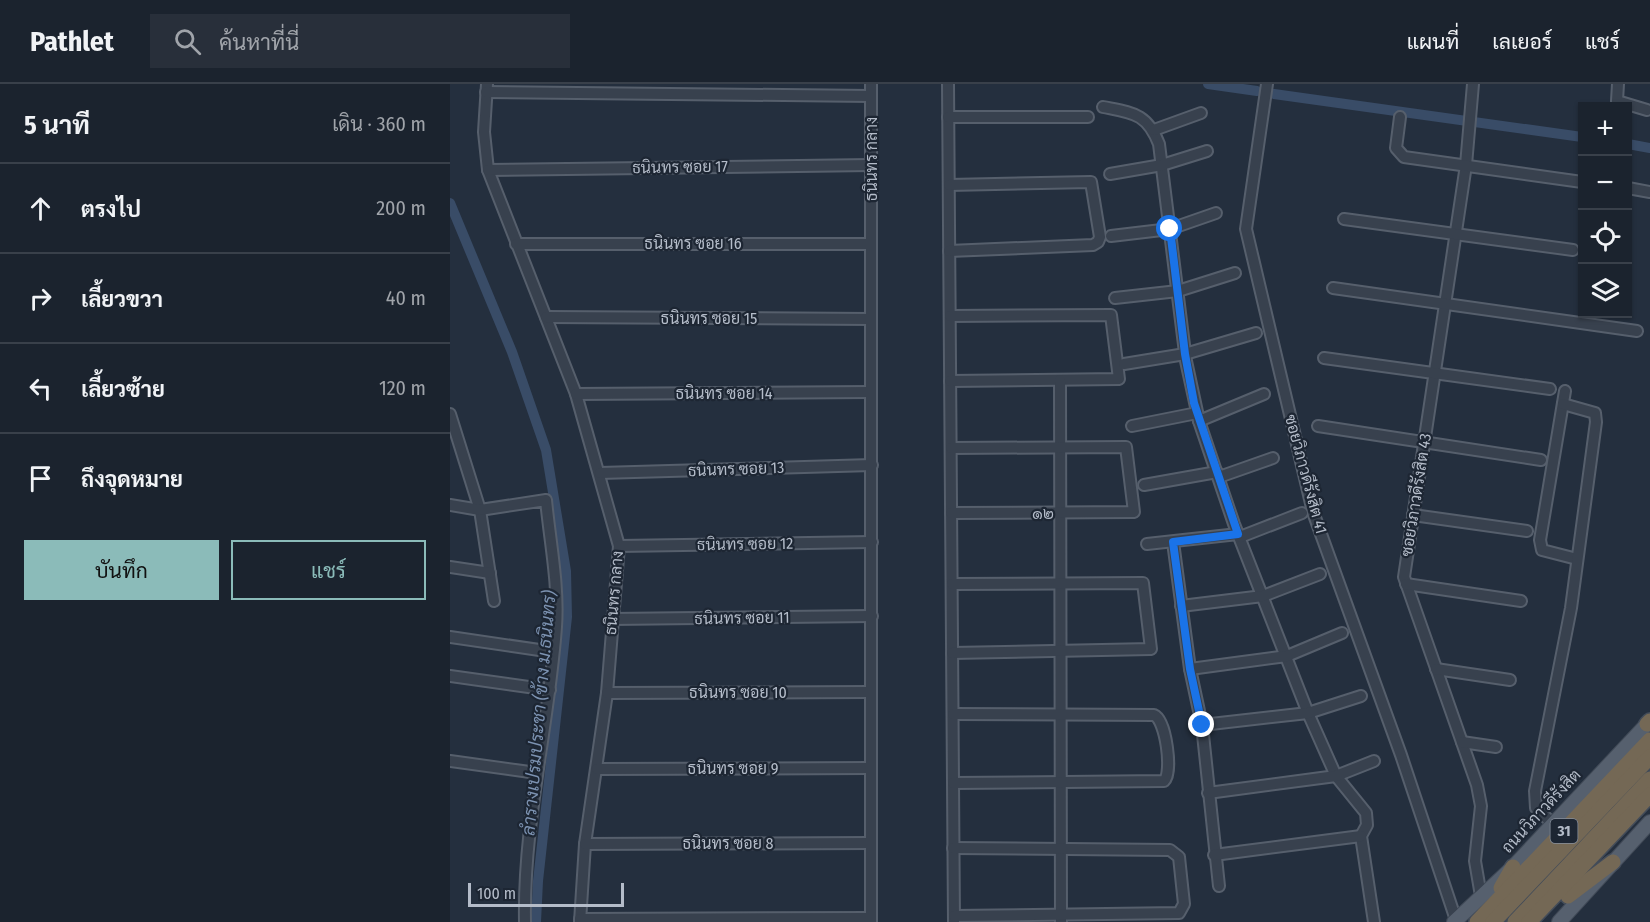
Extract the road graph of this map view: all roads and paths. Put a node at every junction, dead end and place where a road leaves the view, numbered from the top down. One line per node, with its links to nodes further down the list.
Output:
1 (948, 84): 11 (street)
2 (1267, 84): 147 (street, ซอยวิภาวดีรังสิต 41)
3 (1473, 84): 18 (street, ซอยวิภาวดีรังสิต 43)
4 (1618, 84): 9 (street)
5 (487, 88): 6 (street, ธนินทร กลาง); 19 (street, ธนินทร กลาง)
6 (724, 89): 7 (street, ธนินทร กลาง)
7 (871, 90): 16 (street, ธนินทร กลาง)
8 (1103, 107): 14 (street)
9 (1647, 110)
10 (1201, 113): 14 (street)
11 (948, 117): 12 (street); 22 (street)
12 (1089, 117)
13 (1400, 117): 18 (street)
14 (1154, 130): 17 (street)
15 (1207, 151): 17 (street)
16 (871, 165): 19 (street, ธนินทร ซอย 17); 31 (street, ธนินทร กลาง)
17 (1162, 165): 20 (street); 27 (street)
18 (1466, 165): 21 (street); 28 (street, ซอยวิภาวดีรังสิต 43)
19 (488, 170): 30 (street, ธนินทร กลาง)
20 (1110, 174)
21 (1578, 181)
22 (949, 185): 33 (street); 33 (street)
23 (1632, 189): 24 (street)
24 (1650, 192)
25 (1216, 213): 27 (street)
26 (1344, 219): 28 (street)
27 (1170, 229): 29 (street); 36 (street)
28 (1455, 233): 32 (street); 38 (street, ซอยวิภาวดีรังสิต 43)
29 (1111, 236)
30 (516, 244): 31 (street, ธนินทร ซอย 16); 40 (street, ธนินทร กลาง)
31 (871, 244): 41 (street, ธนินทร กลาง)
32 (1573, 250)
33 (949, 251): 39 (street)
34 (1235, 273): 36 (street)
35 (1333, 288): 38 (street)
36 (1178, 291): 37 (street); 44 (street)
37 (1115, 298)
38 (1444, 304): 42 (street); 47 (street, ซอยวิภาวดีรังสิต 43)
39 (950, 315): 48 (street); 49 (street)
40 (546, 317): 41 (street, ธนินทร ซอย 15); 53 (street, ธนินทร กลาง)
41 (871, 319): 52 (street, ธนินทร กลาง)
42 (1637, 331)
43 (1256, 333): 44 (street)
44 (1185, 354): 46 (street); 57 (street)
45 (1324, 358): 47 (street)
46 (1124, 364)
47 (1434, 373): 50 (street); 61 (street, ซอยวิภาวดีรังสิต 43)
48 (1060, 380): 49 (street); 62 (street)
49 (950, 381): 63 (street)
50 (1550, 389)
51 (1565, 391): 55 (street)
52 (872, 393): 53 (street, ธนินทร ซอย 14); 66 (street, ธนินทร กลาง)
53 (576, 394): 67 (street, ธนินทร กลาง)
54 (1264, 394): 57 (street)
55 (1563, 404): 82 (street); 82 (street)
56 (450, 414): 60 (street)
57 (1198, 417): 58 (street); 68 (street)
58 (1132, 426)
59 (1318, 426): 61 (street)
60 (454, 439): 71 (street)
61 (1424, 444): 65 (street); 75 (street, ซอยวิภาวดีรังสิต 43)
62 (1060, 446): 63 (street); 73 (street); 73 (street, ๑๒)
63 (951, 448): 72 (street)
64 (1274, 458): 68 (street)
65 (1542, 460)
66 (872, 465): 67 (street, ธนินทร ซอย 13); 79 (street, ธนินทร กลาง)
67 (600, 473): 81 (street, ธนินทร กลาง)
68 (1218, 474): 69 (street); 77 (street)
69 (1144, 485)
70 (450, 505): 71 (street)
71 (480, 510): 84 (street); 97 (street)
72 (951, 513): 73 (street, ๑๒); 86 (street)
73 (1060, 513): 87 (street)
74 (1302, 513): 77 (street)
75 (1413, 515): 76 (street); 88 (street, ซอยวิภาวดีรังสิต 43)
76 (1527, 531)
77 (1239, 536): 78 (street); 89 (street)
78 (1173, 542): 80 (street); 92 (street)
79 (872, 543): 81 (street, ธนินทร ซอย 12); 93 (street, ธนินทร กลาง)
80 (1147, 544)
81 (619, 546): 94 (street, ธนินทร กลาง)
82 (1577, 559): 130 (street)
83 (450, 567): 84 (street)
84 (490, 573): 90 (street)
85 (1320, 574): 89 (street)
86 (952, 584): 87 (street); 99 (street)
87 (1060, 584): 98 (street); 98 (street)
88 (1406, 584): 91 (street); 102 (street, ซอยวิภาวดีรังสิต 43)
89 (1263, 596): 92 (street); 100 (street)
90 (494, 601)
91 (1521, 601)
92 (1181, 606): 101 (street)
93 (872, 616): 94 (street, ธนินทร ซอย 11); 106 (street, ธนินทร กลาง)
94 (611, 619): 107 (street, ธนินทร กลาง)
95 (1342, 633): 100 (street)
96 (450, 637): 97 (street)
97 (553, 652): 105 (street)
98 (1060, 652): 99 (street); 111 (street)
99 (952, 653): 110 (street)
100 (1287, 656): 101 (street); 109 (street)
101 (1190, 669): 113 (street)
102 (1436, 669): 104 (street); 115 (street, ซอยวิภาวดีรังสิต 43)
103 (450, 676): 105 (street)
104 (1510, 680)
105 (550, 690): 122 (street)
106 (870, 692): 107 (street, ธนินทร ซอย 10); 120 (street, ธนินทร กลาง)
107 (607, 693): 121 (street, ธนินทร กลาง)
108 (1361, 696): 109 (street)
109 (1308, 713): 113 (street); 123 (street)
110 (953, 714): 111 (street); 126 (street)
111 (1061, 714): 125 (street); 125 (street)
112 (1649, 722): 130 (main road, ถนนวิภาวดีรังสิต / 31)
113 (1202, 725): 127 (street)
114 (1650, 740): 150 (highway, ถนนวิภาวดีรังสิต / 31)
115 (1462, 742): 116 (street); 141 (street, ซอยวิภาวดีรังสิต 43)
116 (1496, 747)
117 (1650, 757): 151 (highway)
118 (450, 761): 122 (street)
119 (1374, 761): 123 (street)
120 (869, 768): 121 (street, ธนินทร ซอย 9); 133 (street, ธนินทร กลาง)
121 (597, 769): 134 (street, ธนินทร กลาง)
122 (537, 773): 148 (street)
123 (1336, 776): 127 (street); 132 (street)
124 (1650, 779): 152 (highway)
125 (1061, 782): 126 (street); 136 (street)
126 (953, 783): 135 (street)
127 (1208, 793): 137 (street)
128 (1650, 795): 131 (highway, 31)
129 (1650, 822): 138 (main road)
130 (1552, 824): 139 (main road, ถนนวิภาวดีรังสิต / 31)
131 (1622, 825): 142 (highway); 153 (highway, 31)
132 (1361, 836): 137 (street); 149 (street)
133 (870, 843): 134 (street, ธนินทร ซอย 8); 145 (street, ธนินทร กลาง)
134 (585, 844): 146 (street, ธนินทร กลาง)
135 (954, 848): 136 (street); 143 (street)
136 (1061, 848): 144 (street); 144 (street)
137 (1214, 855): 140 (street)
138 (1612, 862): 142 (highway); 155 (main road)
139 (1513, 867): 141 (main road, ถนนวิภาวดีรังสิต / 31); 147 (highway, 31)
140 (1219, 886)
141 (1481, 896): 147 (main road, ถนนวิภาวดีรังสิต / 31)
142 (1568, 896): 154 (highway)
143 (954, 919): 144 (street)
144 (1061, 919)
145 (871, 920): 146 (street)
146 (580, 921)
147 (1460, 921)
148 (525, 922)
149 (1374, 922)
150 (1477, 922)
151 (1493, 922)
152 (1515, 922)
153 (1529, 922)
154 (1544, 922)
155 (1559, 922)

